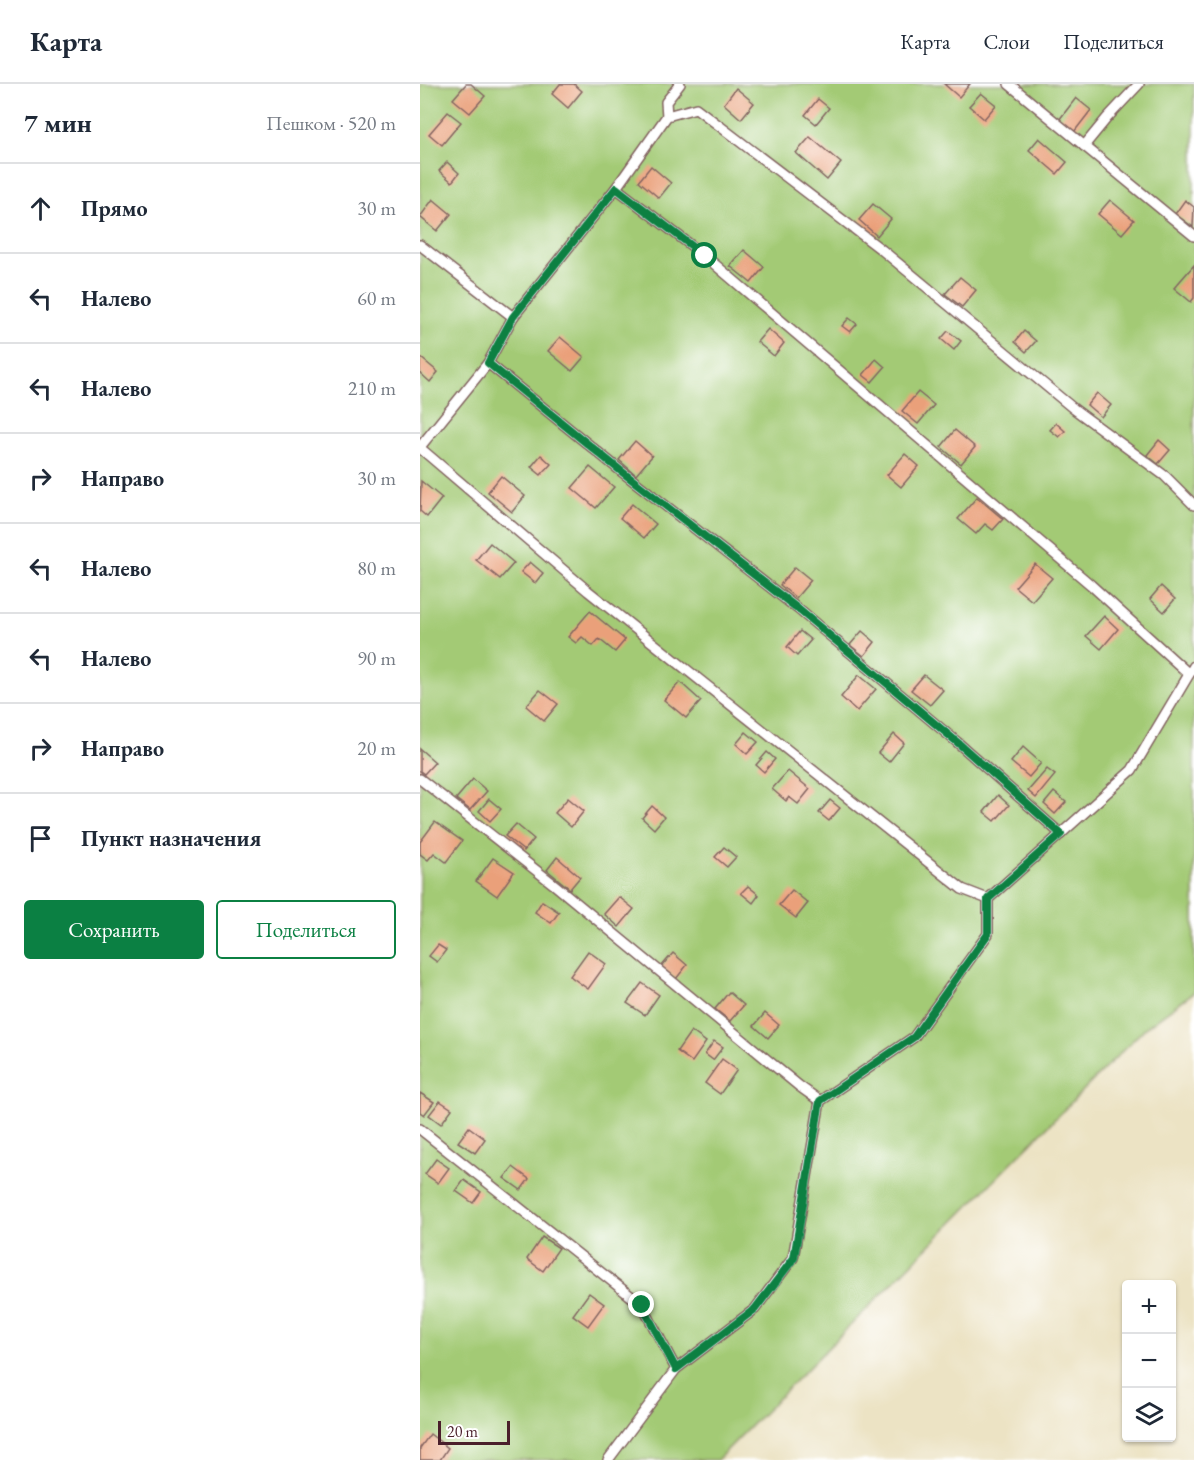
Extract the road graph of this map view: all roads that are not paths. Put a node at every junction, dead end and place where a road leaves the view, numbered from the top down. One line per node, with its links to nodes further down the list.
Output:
1 (680, 84): 4 (lane)
2 (1009, 84): 5 (lane)
3 (1139, 84): 5 (lane)
4 (667, 117): 6 (lane); 12 (lane)
5 (1084, 146): 7 (lane)
6 (616, 188): 9 (lane); 13 (lane)
7 (1194, 237)
8 (421, 247): 9 (lane)
9 (513, 317): 10 (lane)
10 (488, 363): 11 (lane); 15 (lane)
11 (420, 448): 16 (lane)
12 (1194, 505)
13 (1191, 670): 15 (lane)
14 (420, 779): 17 (lane)
15 (1061, 834): 16 (lane)
16 (988, 899): 17 (lane)
17 (820, 1101): 19 (lane)
18 (420, 1129): 19 (lane)
19 (676, 1369): 20 (lane)
20 (608, 1460)

